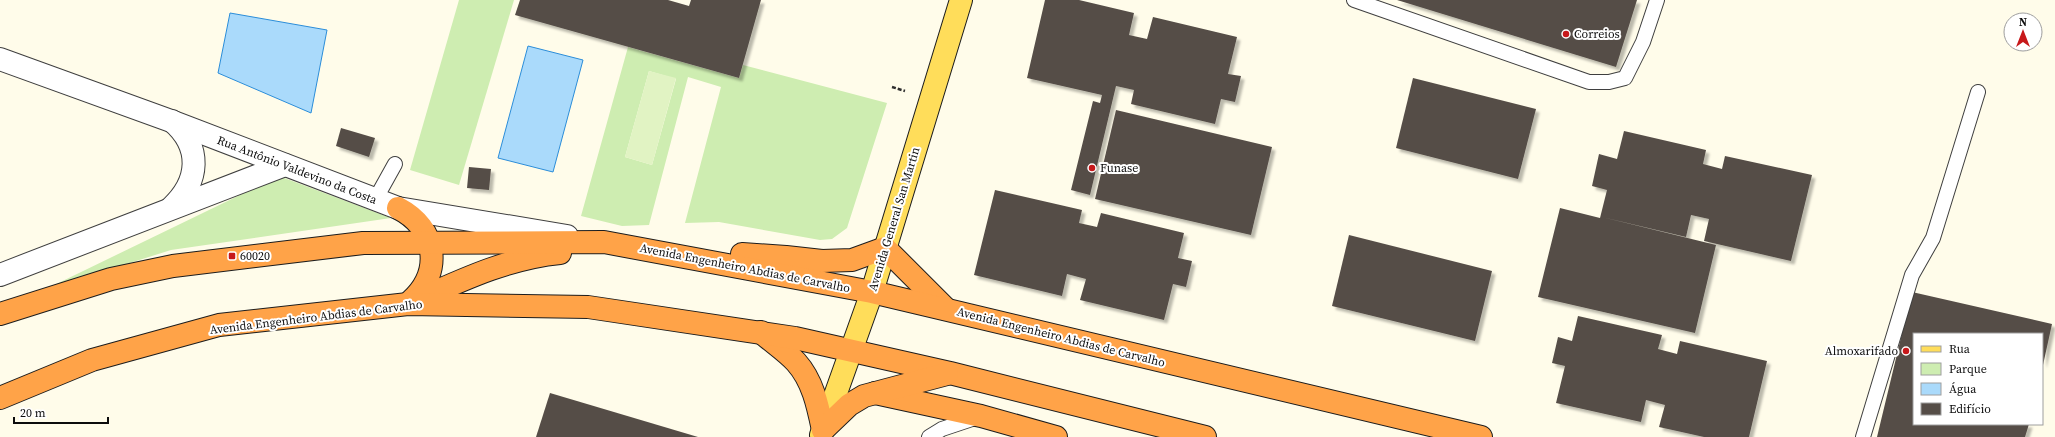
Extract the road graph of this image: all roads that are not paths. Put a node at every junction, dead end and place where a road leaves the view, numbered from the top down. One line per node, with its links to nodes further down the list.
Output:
1 (961, 0): 14 (main road, Avenida General San Martin)
2 (1354, 0): 3 (lane)
3 (1657, 0)
4 (0, 59): 6 (street, Rua Antônio Valdevino da Costa)
5 (1978, 92): 34 (lane)
6 (171, 121): 8 (street, Rua Antônio Valdevino da Costa); 10 (street)
7 (395, 164): 9 (lane)
8 (285, 165): 9 (street, Rua Antônio Valdevino da Costa); 10 (street)
9 (375, 200): 11 (street, Rua Antônio Valdevino da Costa)
10 (171, 208): 18 (street)
11 (398, 208): 12 (highway); 13 (street, Rua Antônio Valdevino da Costa)
12 (430, 242): 13 (highway, Avenida Engenheiro Abdias de Carvalho); 20 (highway); 22 (highway, Avenida Engenheiro Abdias de Carvalho)
13 (604, 242): 15 (highway, Avenida Engenheiro Abdias de Carvalho)
14 (884, 248): 16 (highway); 19 (main road, Avenida General San Martin); 21 (highway)
15 (650, 250): 16 (highway); 17 (highway, Avenida Engenheiro Abdias de Carvalho); 20 (highway)
16 (822, 261): 17 (highway)
17 (778, 273): 19 (highway, Avenida Engenheiro Abdias de Carvalho)
18 (0, 275)
19 (872, 292): 21 (highway, Avenida Engenheiro Abdias de Carvalho); 24 (main road, Avenida General San Martin)
20 (408, 304): 23 (highway, Avenida Engenheiro Abdias de Carvalho); 27 (highway, Avenida Engenheiro Abdias de Carvalho)
21 (947, 310): 33 (highway, Avenida Engenheiro Abdias de Carvalho)
22 (0, 314)
23 (760, 331): 24 (highway, Avenida Engenheiro Abdias de Carvalho); 29 (highway)
24 (852, 351): 25 (highway, Avenida Engenheiro Abdias de Carvalho); 29 (main road, Avenida General San Martin)
25 (950, 373): 26 (highway); 32 (highway, Avenida Engenheiro Abdias de Carvalho)
26 (875, 393): 28 (highway); 29 (highway)
27 (0, 398)
28 (981, 416): 30 (lane); 31 (highway)
29 (822, 434)
30 (929, 437)
31 (1056, 437)
32 (1205, 437)
33 (1482, 437)
34 (1863, 437)

